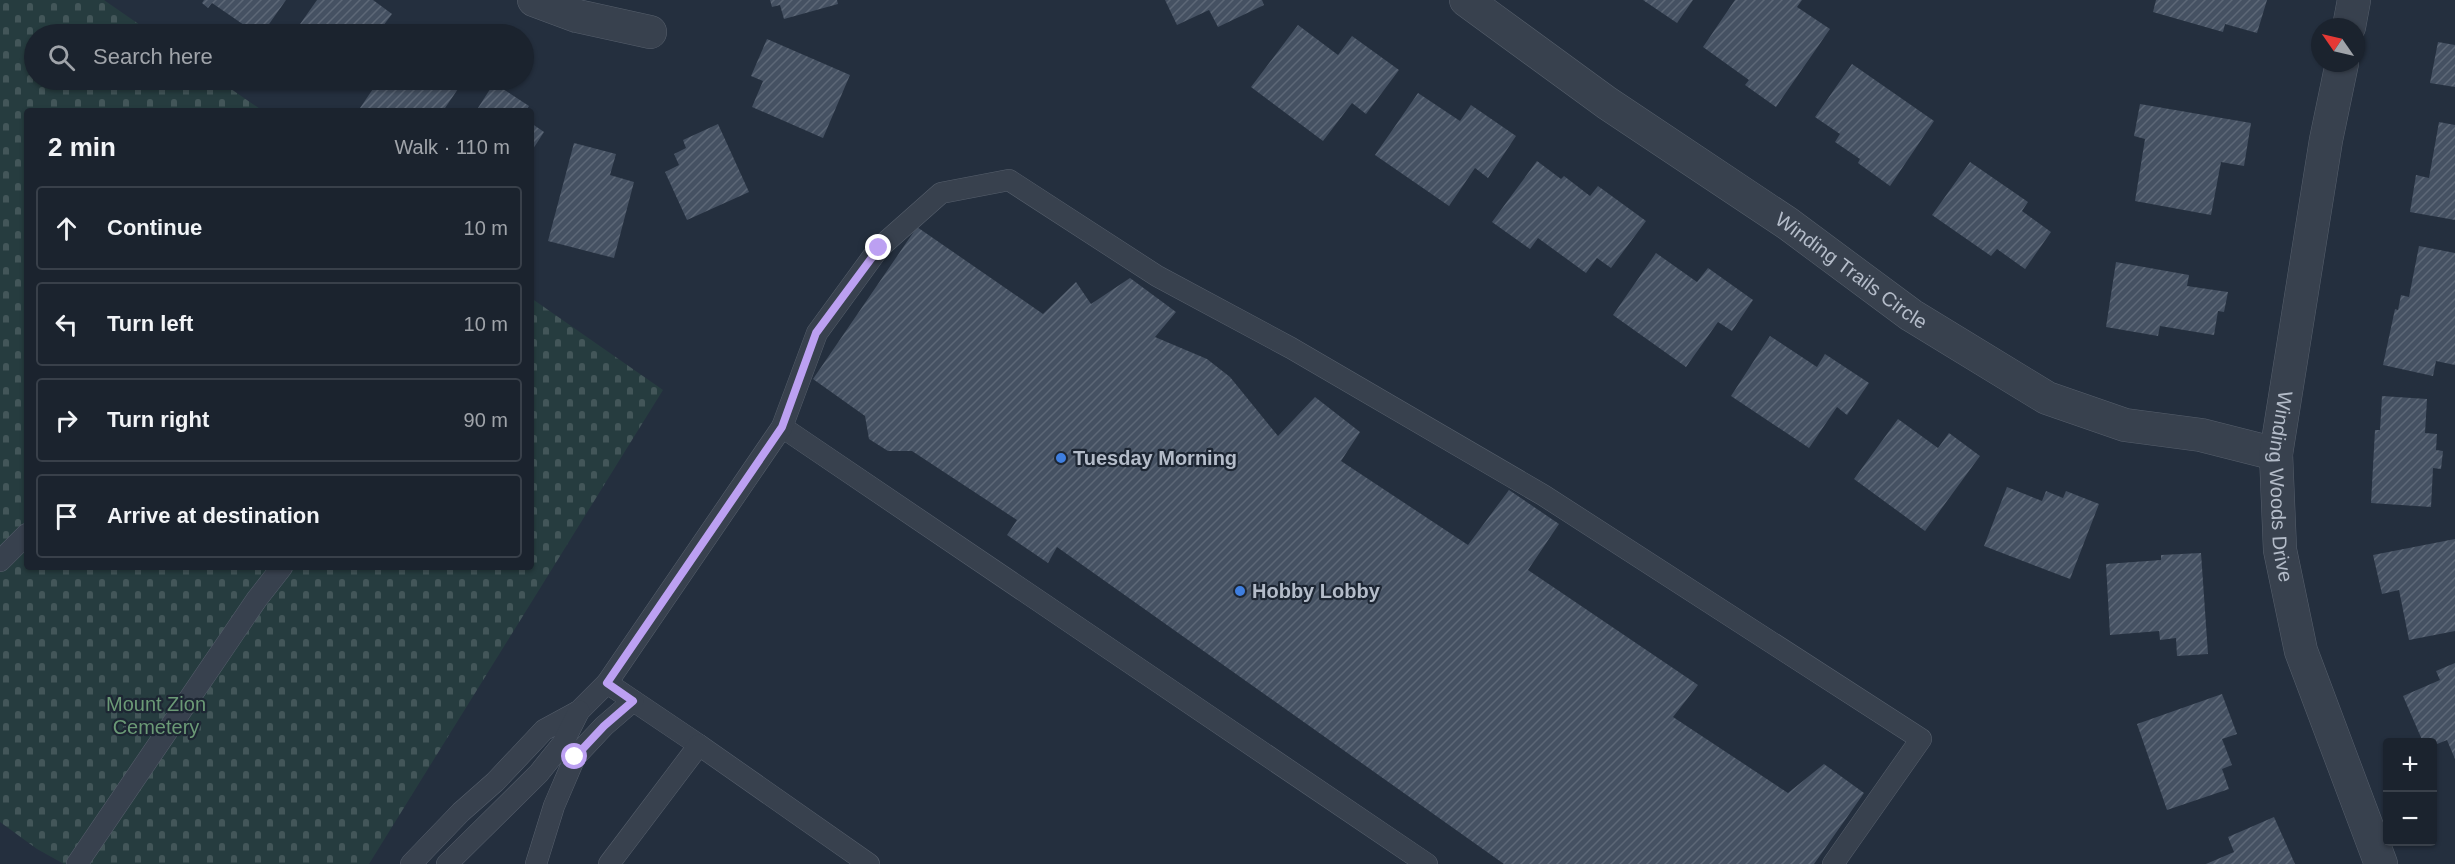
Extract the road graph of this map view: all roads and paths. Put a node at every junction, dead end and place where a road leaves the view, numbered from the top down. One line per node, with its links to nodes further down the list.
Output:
1 (534, 0): 5 (street)
2 (1466, 0): 8 (street, Winding Trails Circle)
3 (2354, 0): 4 (street)
4 (2351, 18)
5 (650, 32)
6 (2340, 72): 8 (street, Winding Woods Drive)
7 (782, 427): 12 (lane); 22 (lane); 23 (lane)
8 (2276, 454): 24 (street, Winding Woods Drive)
9 (24, 537): 10 (lane)
10 (0, 561)
11 (280, 570): 16 (lane)
12 (607, 683): 13 (lane); 14 (lane)
13 (633, 701): 15 (lane); 19 (lane)
14 (579, 711): 17 (lane); 18 (lane)
15 (699, 745): 20 (lane); 21 (lane)
16 (77, 864)
17 (411, 864)
18 (447, 864)
19 (536, 864)
20 (609, 864)
21 (869, 864)
22 (1427, 864)
23 (1833, 864)
24 (2380, 864)

